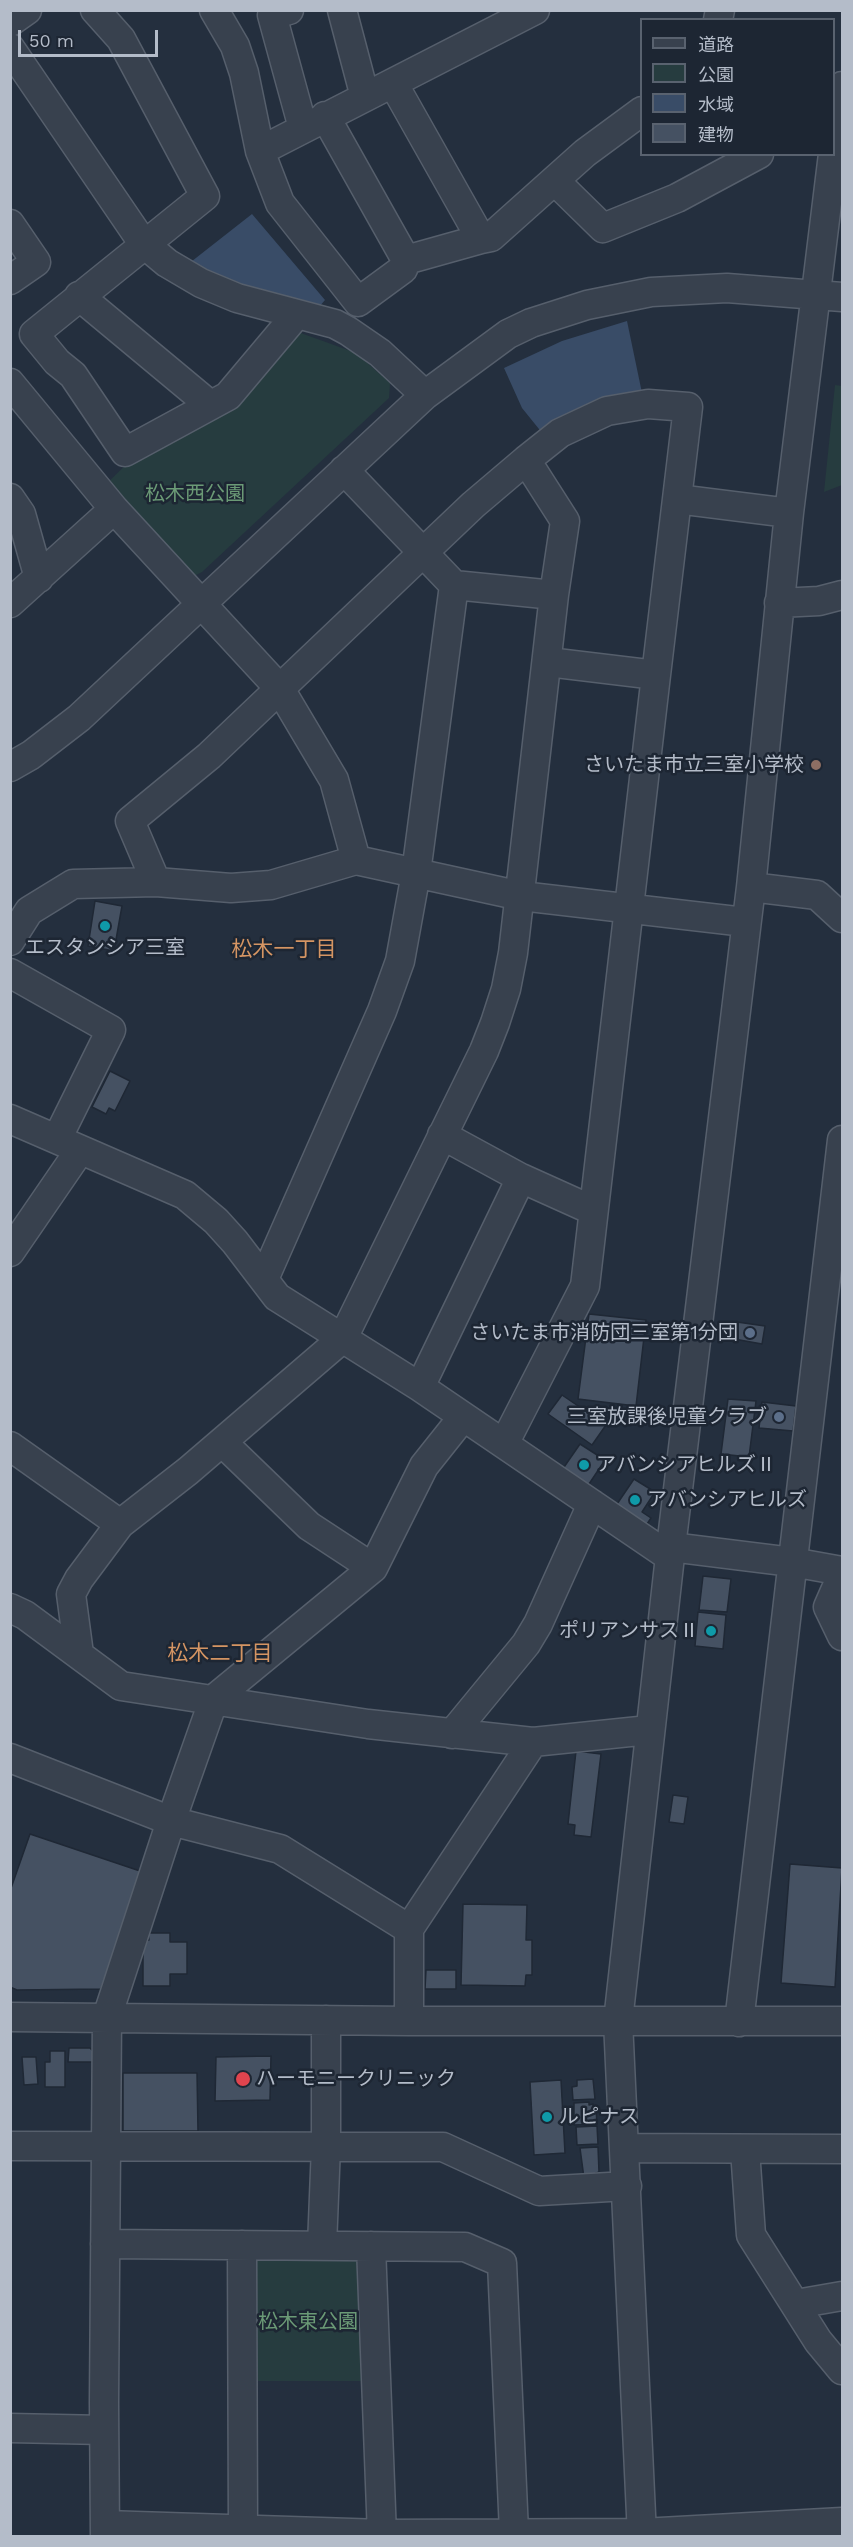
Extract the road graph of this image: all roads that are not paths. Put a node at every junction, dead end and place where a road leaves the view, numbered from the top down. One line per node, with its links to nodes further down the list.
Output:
1 (27, 10): 7 (street)
2 (95, 10): 21 (street)
3 (214, 10): 15 (street)
4 (289, 10): 13 (street)
5 (342, 10): 11 (street)
6 (535, 10): 9 (street)
7 (10, 22)
8 (10, 48): 21 (street)
9 (393, 83): 11 (street); 20 (street)
10 (843, 86): 14 (street)
11 (365, 96): 13 (street)
12 (640, 112): 18 (street)
13 (314, 122): 15 (street); 22 (street)
14 (835, 140)
15 (260, 151): 22 (street)
16 (755, 156): 18 (street)
17 (834, 156): 25 (street)
18 (555, 181): 20 (street)
19 (10, 224): 23 (street)
20 (481, 238): 22 (street)
21 (143, 243): 24 (street); 26 (street)
22 (406, 260)
23 (10, 280)
24 (79, 296): 29 (street); 29 (street)
25 (829, 296): 28 (street); 35 (street)
26 (297, 314): 28 (street); 29 (street)
27 (10, 383): 34 (street)
28 (424, 395): 31 (street)
29 (210, 405)
30 (526, 460): 33 (street); 36 (street); 40 (street)
31 (344, 470): 36 (street); 44 (street)
32 (10, 498): 37 (street)
33 (677, 499): 35 (street); 46 (street)
34 (114, 509): 38 (street); 44 (street)
35 (789, 513): 43 (street)
36 (423, 554): 39 (street); 47 (street)
37 (20, 556): 38 (street)
38 (39, 578): 42 (street)
39 (454, 585): 40 (street); 50 (street)
40 (554, 595): 45 (street)
41 (843, 595): 43 (street)
42 (10, 603)
43 (779, 603): 52 (street)
44 (201, 605): 47 (street); 48 (street)
45 (548, 662): 46 (street); 53 (street)
46 (656, 675): 54 (street)
47 (280, 689): 49 (street); 51 (street)
48 (10, 767)
49 (356, 860): 50 (street); 51 (street)
50 (416, 873): 53 (street); 67 (street)
51 (156, 882): 57 (street)
52 (751, 887): 55 (street); 56 (street)
53 (520, 896): 54 (street); 60 (street)
54 (628, 910): 56 (street); 64 (street)
55 (843, 918)
56 (745, 922): 76 (street)
57 (10, 940)
58 (10, 973): 62 (street)
59 (10, 1119): 62 (street)
60 (442, 1135): 63 (street); 68 (street)
61 (843, 1140): 65 (street)
62 (68, 1145): 66 (street); 67 (street)
63 (521, 1178): 64 (street); 69 (street)
64 (592, 1210): 72 (street)
65 (838, 1217): 77 (street)
66 (10, 1252)
67 (264, 1279): 68 (street)
68 (343, 1338): 69 (street); 71 (street)
69 (420, 1387): 70 (street)
70 (463, 1417): 72 (street); 78 (street)
71 (222, 1442): 75 (street); 78 (street)
72 (504, 1444): 74 (street)
73 (10, 1446): 75 (street)
74 (592, 1504): 76 (street); 85 (street)
75 (120, 1524): 82 (street)
76 (671, 1552): 77 (street); 84 (street)
77 (792, 1562): 79 (street); 96 (street)
78 (373, 1568): 83 (street)
79 (843, 1573): 81 (street)
80 (10, 1608): 82 (street)
81 (843, 1636)
82 (79, 1654): 83 (street)
83 (214, 1699): 85 (street); 88 (street)
84 (649, 1730): 86 (street); 94 (street)
85 (452, 1734): 86 (street)
86 (532, 1742): 89 (street)
87 (11, 1759): 88 (street)
88 (171, 1821): 89 (street); 91 (street)
89 (409, 1929): 93 (street)
90 (10, 2017): 91 (street)
91 (107, 2017): 92 (street); 97 (street)
92 (326, 2020): 93 (street); 99 (street)
93 (409, 2021): 94 (street)
94 (618, 2021): 96 (street); 100 (street)
95 (843, 2021): 96 (street)
96 (739, 2022)
97 (106, 2145): 98 (street); 99 (street); 104 (street)
98 (10, 2146)
99 (326, 2146): 103 (street); 106 (street)
100 (625, 2148): 102 (street); 103 (street)
101 (843, 2149): 102 (street)
102 (745, 2150): 109 (street)
103 (627, 2187): 118 (street)
104 (105, 2244): 105 (street); 112 (street)
105 (242, 2245): 106 (street); 115 (street)
106 (322, 2246): 107 (street)
107 (371, 2246): 116 (street); 117 (street)
108 (843, 2296): 109 (street)
109 (796, 2304): 110 (street)
110 (843, 2370)
111 (10, 2428): 112 (street)
112 (104, 2430): 114 (street)
113 (843, 2522): 118 (street)
114 (105, 2531): 115 (street)
115 (243, 2531): 117 (street)
116 (514, 2532): 117 (street); 118 (street)
117 (382, 2535)
118 (642, 2535)

